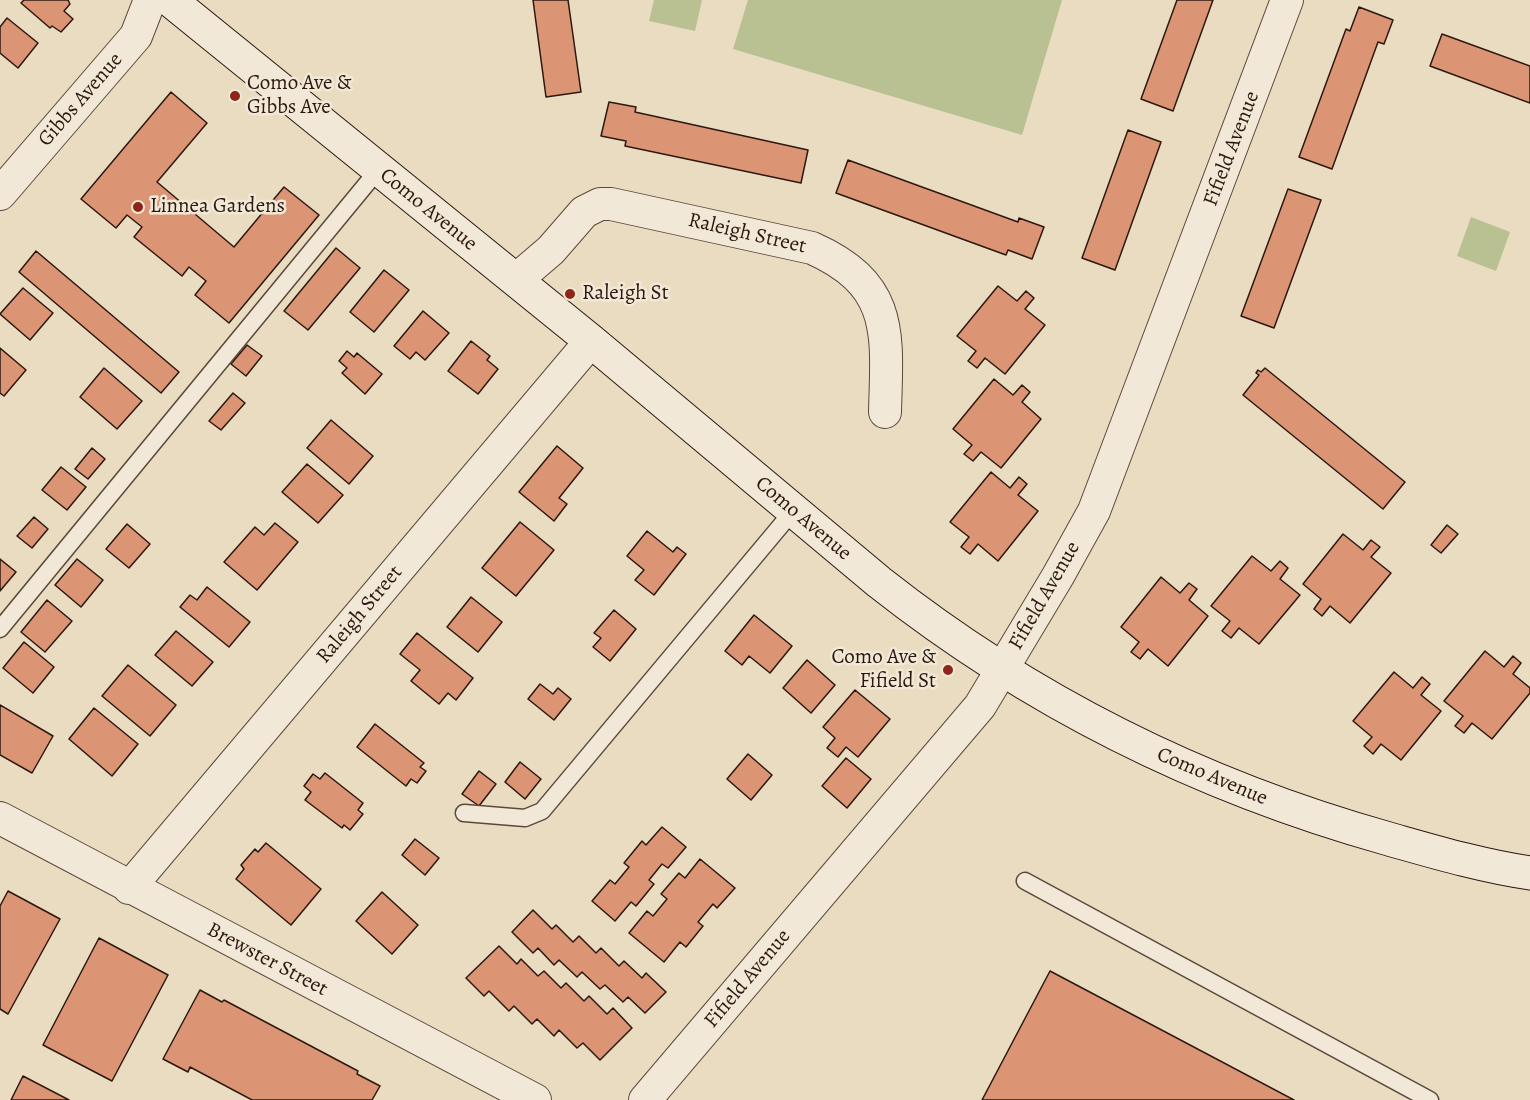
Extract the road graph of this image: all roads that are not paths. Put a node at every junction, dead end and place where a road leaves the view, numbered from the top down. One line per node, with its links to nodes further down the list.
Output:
1 (150, 0): 5 (street, Gibbs Avenue)
2 (170, 0): 4 (main road, Como Avenue)
3 (1287, 0): 11 (street, Fifield Avenue)
4 (378, 170): 6 (main road, Como Avenue); 10 (lane)
5 (4, 182)
6 (516, 280): 7 (main road, Como Avenue); 8 (street, Raleigh Street)
7 (591, 341): 9 (main road, Como Avenue); 16 (street, Raleigh Street)
8 (885, 412)
9 (794, 511): 11 (main road, Como Avenue); 12 (lane)
10 (0, 629)
11 (1002, 670): 14 (main road, Como Avenue); 18 (street, Fifield Avenue)
12 (464, 813)
13 (0, 818): 16 (street, Brewster Street)
14 (1530, 873)
15 (1025, 880): 19 (lane)
16 (129, 888): 17 (street, Brewster Street)
17 (535, 1100)
18 (645, 1100)
19 (1430, 1100)

